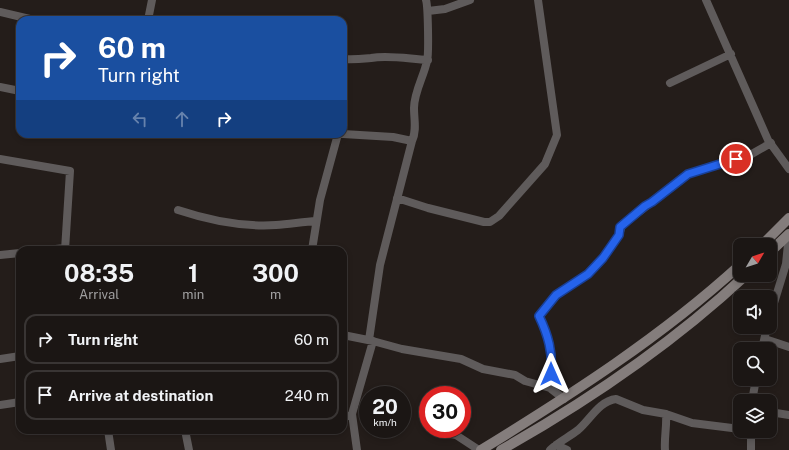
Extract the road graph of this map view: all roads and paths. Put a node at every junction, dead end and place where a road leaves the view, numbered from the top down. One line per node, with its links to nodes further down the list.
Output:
1 (152, 0): 9 (street)
2 (426, 0): 6 (street)
3 (470, 0): 6 (street)
4 (538, 0): 22 (street)
5 (706, 0): 10 (street)
6 (428, 11): 12 (street)
7 (0, 12): 8 (street)
8 (17, 16)
9 (149, 16)
10 (731, 54): 13 (street); 19 (street)
11 (347, 60): 12 (street)
12 (428, 60): 18 (street)
13 (670, 82)
14 (0, 87): 15 (street)
15 (16, 90)
16 (347, 134): 18 (street)
17 (337, 138): 25 (street)
18 (412, 141): 22 (street)
19 (771, 143): 21 (street); 45 (street)
20 (0, 159): 29 (street)
21 (789, 169)
22 (397, 198): 40 (street)
23 (178, 210): 25 (street)
24 (789, 218): 27 (main road)
25 (316, 221): 30 (street)
26 (789, 234): 28 (main road); 33 (street)
27 (769, 238)
28 (777, 245)
29 (65, 246)
30 (313, 246)
31 (16, 254): 32 (street)
32 (0, 256)
33 (787, 264): 36 (street)
34 (733, 271): 46 (main road)
35 (738, 282): 64 (main road)
36 (777, 295)
37 (766, 334): 39 (street)
38 (347, 335): 40 (street)
39 (765, 339): 41 (street); 42 (street)
40 (373, 341): 45 (street); 50 (street)
41 (764, 342)
42 (789, 347)
43 (16, 357): 44 (street)
44 (0, 359)
45 (550, 388): 46 (street)
46 (564, 399): 63 (main road)
47 (16, 403): 48 (street)
48 (0, 405)
49 (777, 413): 52 (street)
50 (352, 414): 53 (street); 62 (street)
51 (666, 414): 54 (street); 59 (street); 66 (street)
52 (789, 415)
53 (347, 416)
54 (733, 428)
55 (109, 434): 60 (street)
56 (186, 434): 61 (street)
57 (464, 438): 63 (street)
58 (751, 438): 67 (street)
59 (553, 447): 65 (street)
60 (111, 450)
61 (189, 450)
62 (357, 450)
63 (480, 450)
64 (501, 450)
65 (567, 450)
66 (665, 450)
67 (751, 450)

